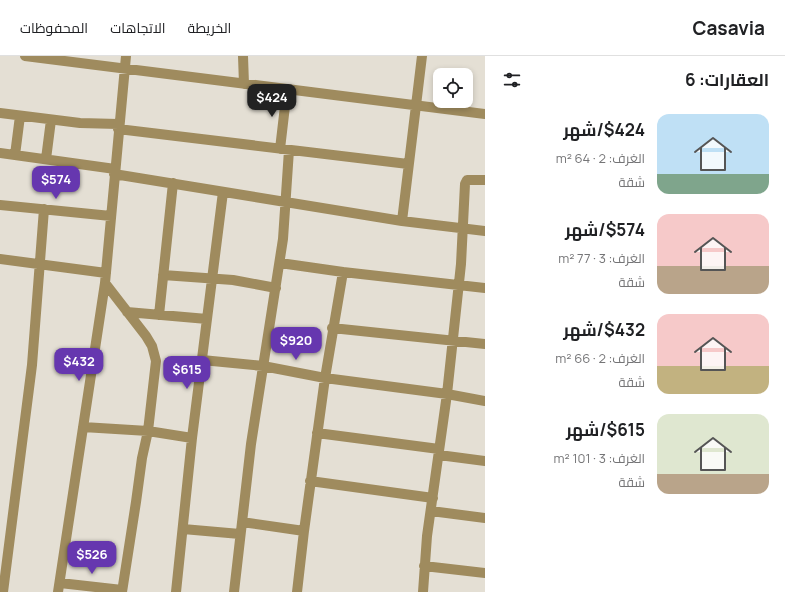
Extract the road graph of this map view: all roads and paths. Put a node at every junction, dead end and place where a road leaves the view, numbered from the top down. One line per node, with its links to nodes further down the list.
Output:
1 (24, 56): 5 (street)
2 (126, 56): 5 (street)
3 (243, 56): 6 (street)
4 (422, 56): 8 (street)
5 (124, 68): 6 (street); 13 (street)
6 (244, 84): 7 (street)
7 (287, 89): 8 (street); 14 (street)
8 (416, 105): 10 (street); 18 (street)
9 (0, 113): 11 (street)
10 (485, 114)
11 (20, 116): 12 (street); 16 (street)
12 (51, 120): 13 (street); 17 (street)
13 (118, 126): 14 (street); 19 (street)
14 (285, 149): 18 (street); 23 (street)
15 (0, 153): 16 (street)
16 (15, 155): 17 (street)
17 (46, 159): 19 (street)
18 (408, 164): 27 (street)
19 (114, 172): 21 (street); 26 (street)
20 (485, 180): 28 (street)
21 (173, 183): 22 (street); 34 (street)
22 (223, 192): 23 (street); 36 (street)
23 (286, 201): 27 (street); 32 (street)
24 (0, 205): 25 (street)
25 (44, 209): 26 (street); 31 (street)
26 (111, 216): 35 (street)
27 (402, 221): 28 (street)
28 (462, 228): 29 (street); 37 (street)
29 (485, 231)
30 (0, 259): 31 (street)
31 (39, 263): 35 (street); 69 (street)
32 (280, 263): 33 (street); 38 (street)
33 (343, 272): 37 (street); 43 (street)
34 (163, 275): 36 (street); 41 (street)
35 (105, 278): 40 (street); 51 (street)
36 (212, 278): 38 (street); 42 (street)
37 (459, 285): 39 (street); 44 (street)
38 (276, 288): 47 (street)
39 (485, 288)
40 (127, 312): 41 (street); 52 (street)
41 (159, 315): 42 (street)
42 (207, 319): 46 (street)
43 (332, 328): 44 (street); 48 (street)
44 (452, 340): 45 (street); 49 (street)
45 (485, 344)
46 (202, 360): 47 (street); 54 (street)
47 (263, 366): 48 (street); 61 (street)
48 (325, 378): 49 (street); 53 (street)
49 (447, 394): 50 (street); 55 (street)
50 (485, 401)
51 (83, 426): 52 (street); 67 (street)
52 (148, 432): 54 (street); 68 (street)
53 (317, 433): 55 (street); 57 (street)
54 (192, 438): 62 (street)
55 (439, 452): 56 (street); 58 (street)
56 (485, 461)
57 (310, 481): 58 (street); 63 (street)
58 (433, 498): 59 (street)
59 (431, 510): 60 (street); 65 (street)
60 (485, 518)
61 (242, 522): 63 (street); 64 (street)
62 (183, 529): 64 (street); 70 (street)
63 (304, 531): 72 (street)
64 (240, 534): 71 (street)
65 (424, 566): 66 (street); 73 (street)
66 (485, 573)
67 (59, 587): 68 (street)
68 (122, 591)
69 (4, 592)
70 (176, 592)
71 (234, 592)
72 (297, 592)
73 (423, 592)

